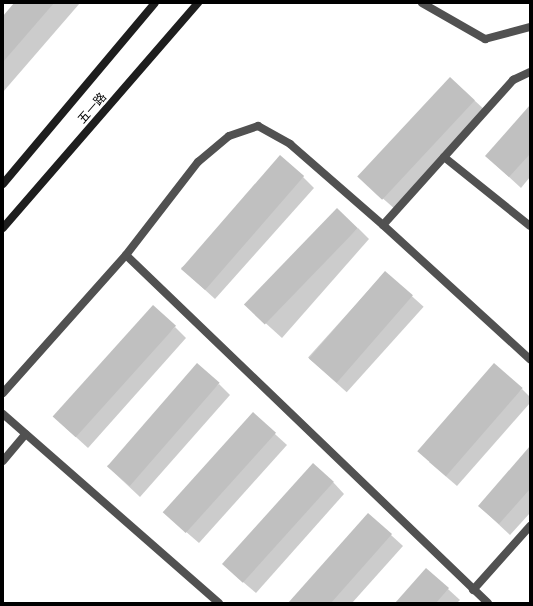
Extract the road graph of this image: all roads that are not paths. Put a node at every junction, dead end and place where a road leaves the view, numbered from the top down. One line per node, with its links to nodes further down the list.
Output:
1 (155, 3): 7 (main road, 五一路)
2 (198, 3): 10 (main road, 五一路)
3 (422, 3): 4 (street)
4 (530, 27)
5 (530, 72): 6 (street)
6 (444, 157): 8 (street); 9 (street)
7 (3, 184)
8 (383, 225): 11 (street); 12 (street)
9 (530, 226)
10 (3, 228)
11 (126, 255): 13 (street); 18 (street)
12 (530, 359)
13 (3, 393)
14 (3, 414): 15 (street)
15 (26, 434): 16 (street); 19 (street)
16 (3, 461)
17 (530, 526): 18 (street)
18 (473, 590): 20 (street)
19 (219, 603)
20 (488, 603)

